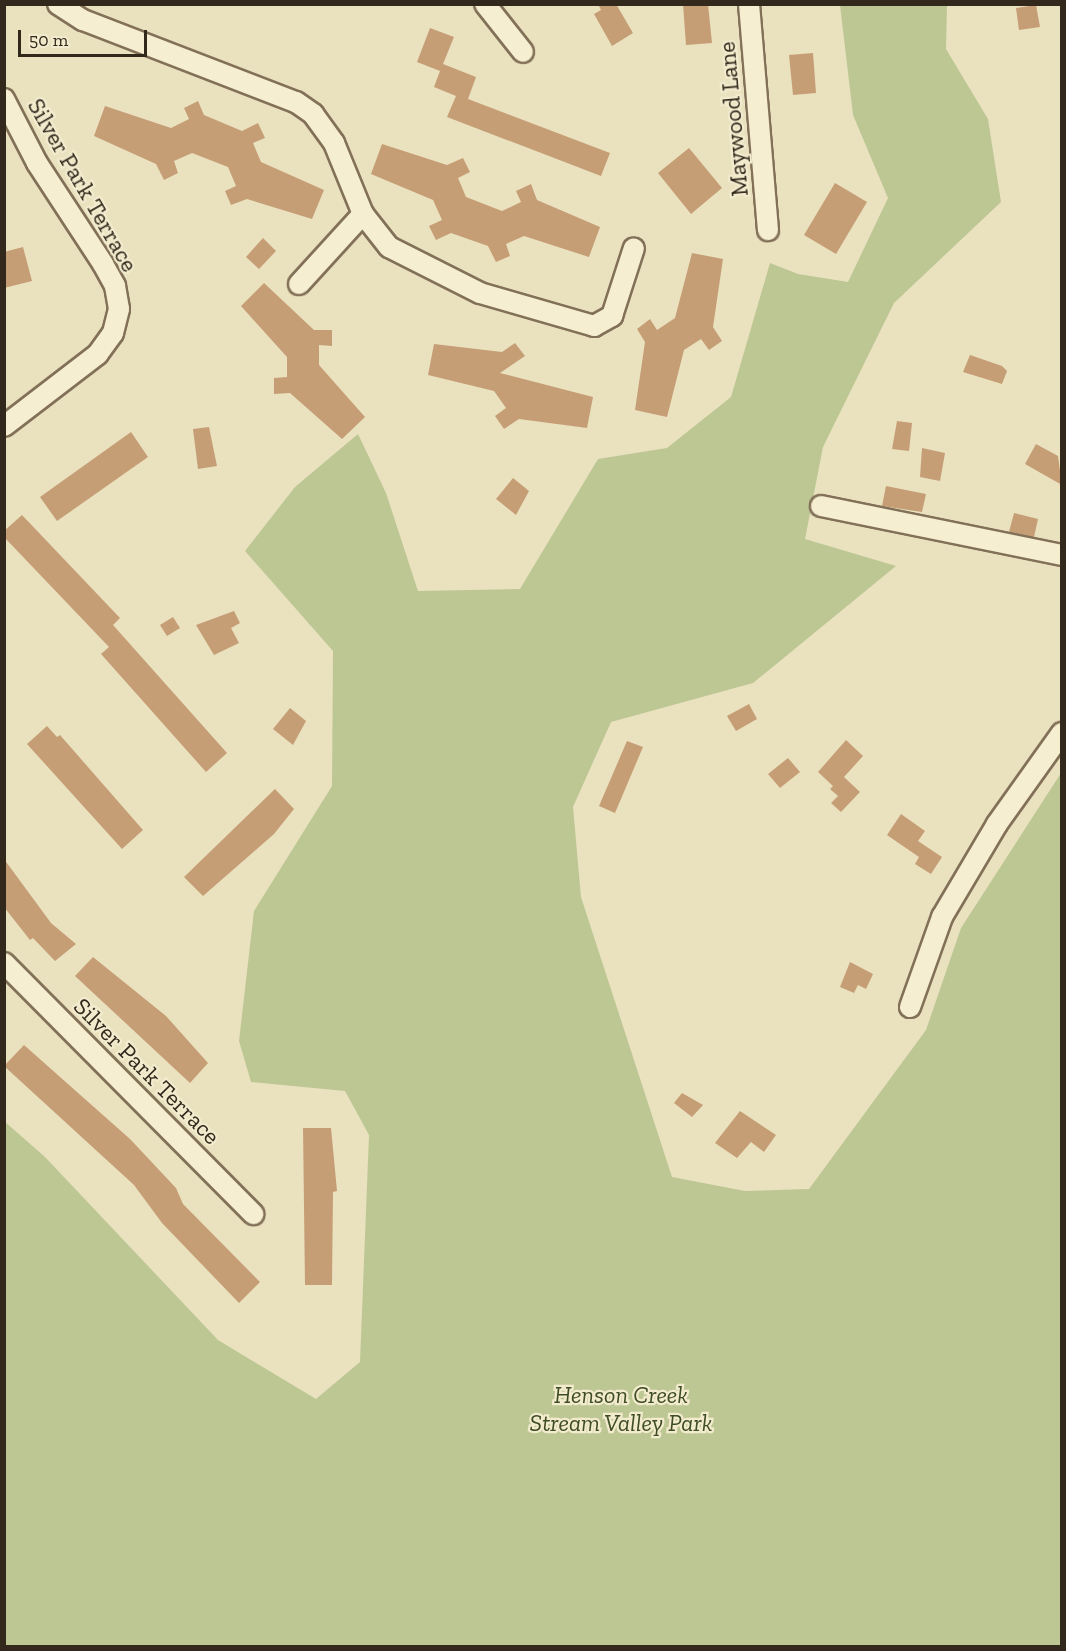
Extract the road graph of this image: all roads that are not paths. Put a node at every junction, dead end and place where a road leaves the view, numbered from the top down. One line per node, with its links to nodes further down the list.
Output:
1 (58, 4): 6 (street)
2 (485, 4): 4 (street)
3 (749, 4): 7 (street, Maywood Lane)
4 (524, 52)
5 (4, 99): 10 (street, Silver Park Terrace)
6 (363, 214): 8 (street); 9 (street)
7 (768, 230)
8 (634, 248)
9 (299, 284)
10 (4, 426)
11 (821, 506): 12 (street)
12 (1062, 555)
13 (1062, 733): 15 (street)
14 (4, 963): 16 (street, Silver Park Terrace)
15 (910, 1007)
16 (253, 1214)

